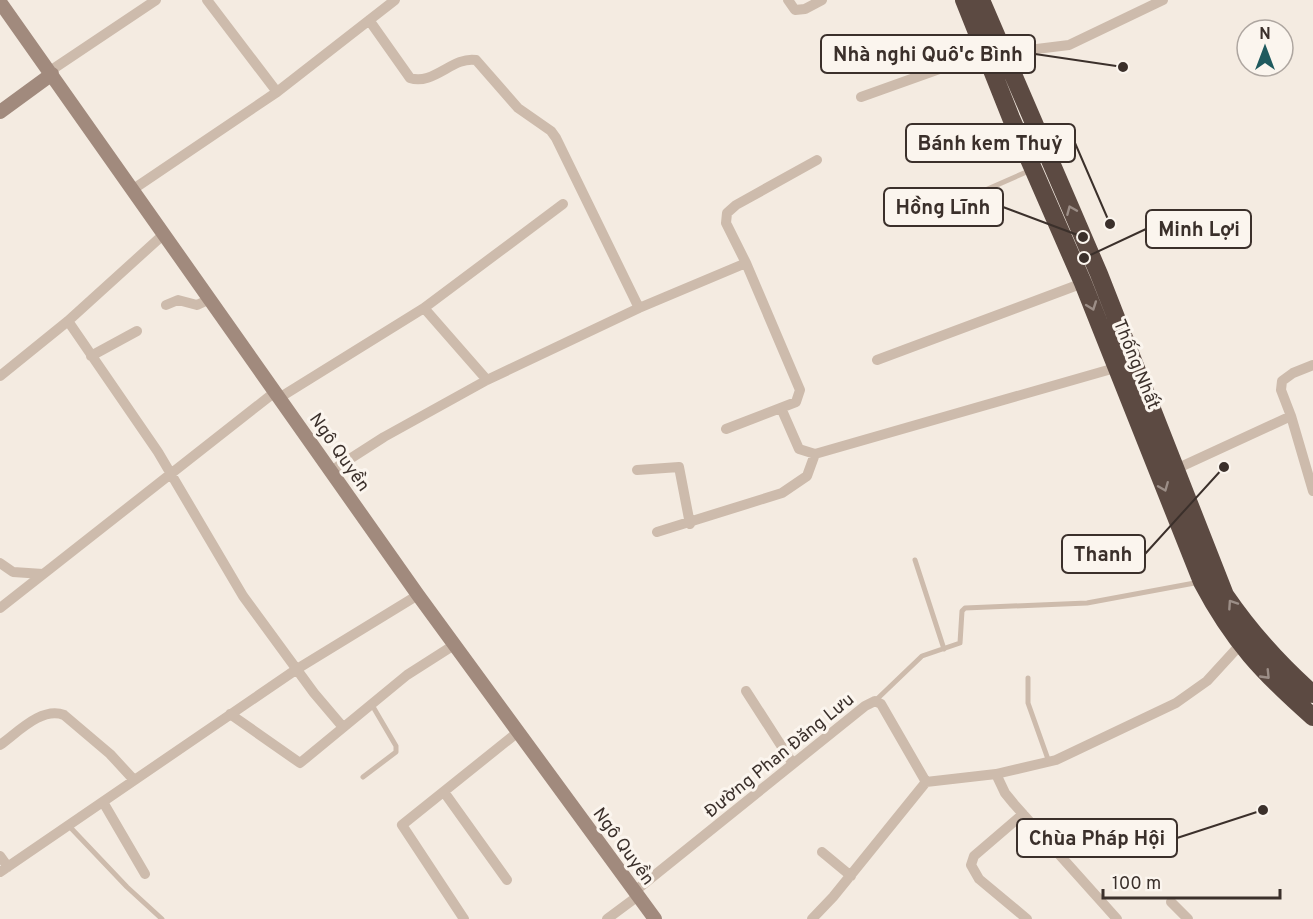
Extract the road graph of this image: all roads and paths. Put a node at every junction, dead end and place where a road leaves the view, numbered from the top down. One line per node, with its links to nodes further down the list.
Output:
1 (156, 0): 12 (street)
2 (207, 0): 13 (street)
3 (395, 0): 10 (street)
4 (788, 0): 5 (street)
5 (822, 0)
6 (964, 0): 11 (highway, Thống Nhất)
7 (981, 0): 11 (highway, Thống Nhất)
8 (1163, 0): 11 (street)
9 (3, 11): 12 (street, Ngô Quyền)
10 (369, 20): 13 (street); 27 (street)
11 (998, 62): 14 (street); 17 (highway, Thống Nhất); 37 (highway, Thống Nhất, one-way to 11)
12 (51, 73): 15 (street); 18 (street, Ngô Quyền)
13 (277, 92): 18 (street)
14 (861, 97)
15 (0, 111)
16 (817, 160): 22 (street)
17 (1033, 170): 20 (lane); 23 (highway, Thống Nhất)
18 (132, 190): 21 (street, Ngô Quyền)
19 (563, 204): 26 (street)
20 (916, 220)
21 (164, 234): 24 (street, Ngô Quyền); 28 (street)
22 (746, 263): 27 (street); 38 (street)
23 (1083, 283): 31 (street); 33 (highway, Thống Nhất, one-way to 33)
24 (210, 299): 25 (street); 36 (street, Ngô Quyền)
25 (166, 304)
26 (424, 308): 35 (street); 36 (street)
27 (639, 308): 35 (street)
28 (68, 321): 30 (street); 34 (street)
29 (137, 331): 30 (street)
30 (91, 356): 45 (street)
31 (877, 360)
32 (1313, 365): 39 (street)
33 (1115, 368): 37 (highway, Thống Nhất); 41 (street)
34 (0, 376)
35 (488, 380): 44 (street)
36 (277, 395): 44 (street, Ngô Quyền); 45 (street)
37 (1140, 404): 42 (highway, Thống Nhất); 52 (highway, Thống Nhất, one-way to 52)
38 (781, 408): 40 (street); 41 (street)
39 (1291, 416): 42 (street); 46 (street)
40 (726, 429)
41 (815, 454): 47 (street)
42 (1176, 469): 61 (highway, Thống Nhất, one-way to 42)
43 (637, 470): 47 (street)
44 (331, 471): 53 (street, Ngô Quyền)
45 (171, 475): 51 (street); 58 (street)
46 (1313, 491)
47 (690, 524): 48 (street)
48 (657, 532)
49 (915, 560): 57 (lane)
50 (0, 563): 51 (street)
51 (43, 574): 54 (street)
52 (1202, 582): 56 (highway, Thống Nhất); 57 (lane)
53 (418, 595): 55 (street, Ngô Quyền); 58 (street)
54 (0, 608)
55 (454, 645): 63 (street); 67 (street, Ngô Quyền)
56 (1240, 645): 65 (highway, Thống Nhất, one-way to 65); 69 (street)
57 (944, 649): 62 (lane)
58 (297, 669): 64 (street); 66 (street)
59 (1028, 678): 69 (lane)
60 (746, 691): 70 (street)
61 (1313, 694)
62 (875, 701): 70 (street, Đường Phan Đăng Lưu); 74 (street, Đường Phan Đăng Lưu)
63 (371, 704): 66 (street); 72 (lane)
64 (230, 714): 66 (street); 73 (street)
65 (1313, 717)
66 (342, 726)
67 (518, 732): 75 (street); 85 (street, Ngô Quyền)
68 (0, 745): 73 (street)
69 (1049, 762): 71 (street)
70 (792, 764): 85 (street, Đường Phan Đăng Lưu)
71 (996, 774): 74 (street); 77 (street)
72 (363, 777)
73 (134, 780): 76 (street)
74 (926, 782): 83 (street)
75 (444, 792): 84 (street); 88 (street)
76 (103, 802): 78 (street); 82 (street)
77 (1023, 814): 92 (street); 93 (street)
78 (69, 826): 81 (street); 87 (lane)
79 (822, 852): 83 (street)
80 (0, 856): 81 (street)
81 (4, 869)
82 (145, 874)
83 (851, 876): 91 (street)
84 (507, 880)
85 (637, 893): 89 (street, Đường Phan Đăng Lưu); 90 (street, Ngô Quyền)
86 (1171, 902): 94 (street)
87 (162, 919)
88 (464, 919)
89 (607, 919)
90 (655, 919)
91 (812, 919)
92 (1027, 919)
93 (1117, 919)
94 (1188, 919)

